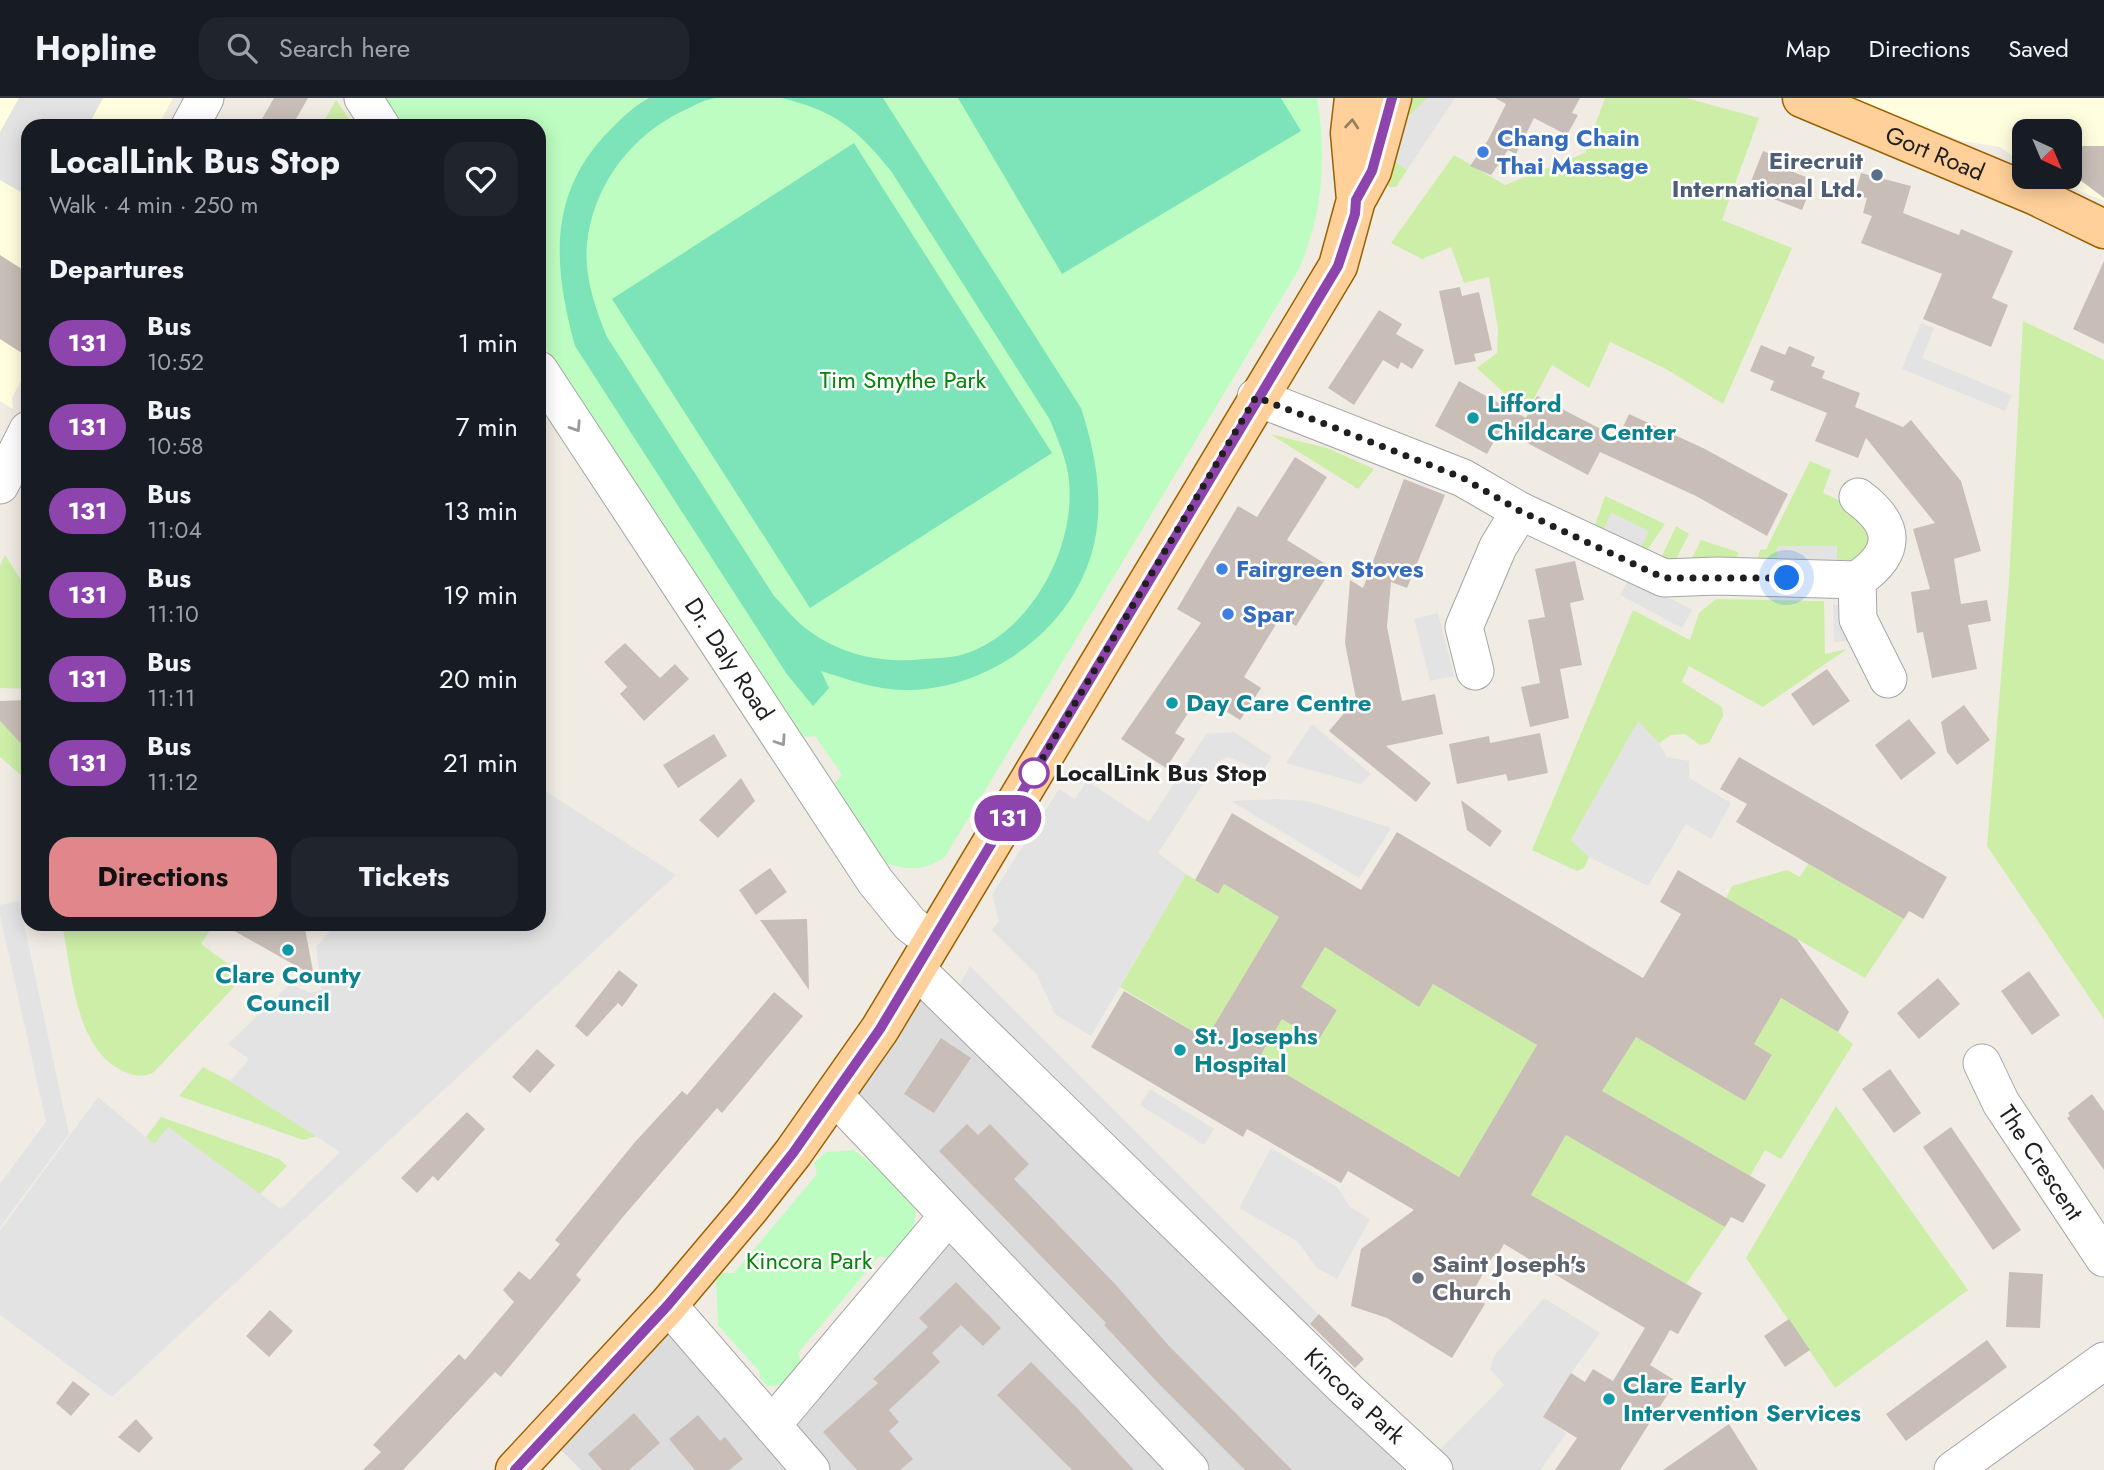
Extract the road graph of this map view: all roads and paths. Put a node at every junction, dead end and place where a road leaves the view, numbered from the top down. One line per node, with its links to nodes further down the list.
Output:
1 (205, 98): 6 (street)
2 (363, 98): 7 (street)
3 (1354, 98): 8 (main road, one-way to 3)
4 (1392, 98): 8 (main road)
5 (1802, 98): 9 (main road, Gort Road)
6 (194, 119)
7 (376, 119)
8 (1356, 200): 11 (main road)
9 (2104, 229)
10 (546, 381): 19 (street, Dr. Daly Road, one-way to 19)
11 (1256, 397): 15 (street); 19 (main road)
12 (21, 444): 13 (street)
13 (0, 485)
14 (1858, 497): 16 (street)
15 (1520, 511): 16 (street); 17 (street)
16 (1857, 580): 18 (street)
17 (1475, 671)
18 (1888, 679)
19 (924, 955): 21 (main road); 30 (street, Kincora Park)
20 (1982, 1063): 23 (street, The Crescent)
21 (834, 1095): 22 (street); 24 (main road)
22 (948, 1216): 26 (street); 29 (street)
23 (2104, 1258)
24 (668, 1305): 26 (street); 27 (main road)
25 (2104, 1361): 31 (street)
26 (772, 1425): 28 (street)
27 (515, 1470)
28 (811, 1470)
29 (1190, 1470)
30 (1434, 1470)
31 (1953, 1470)

